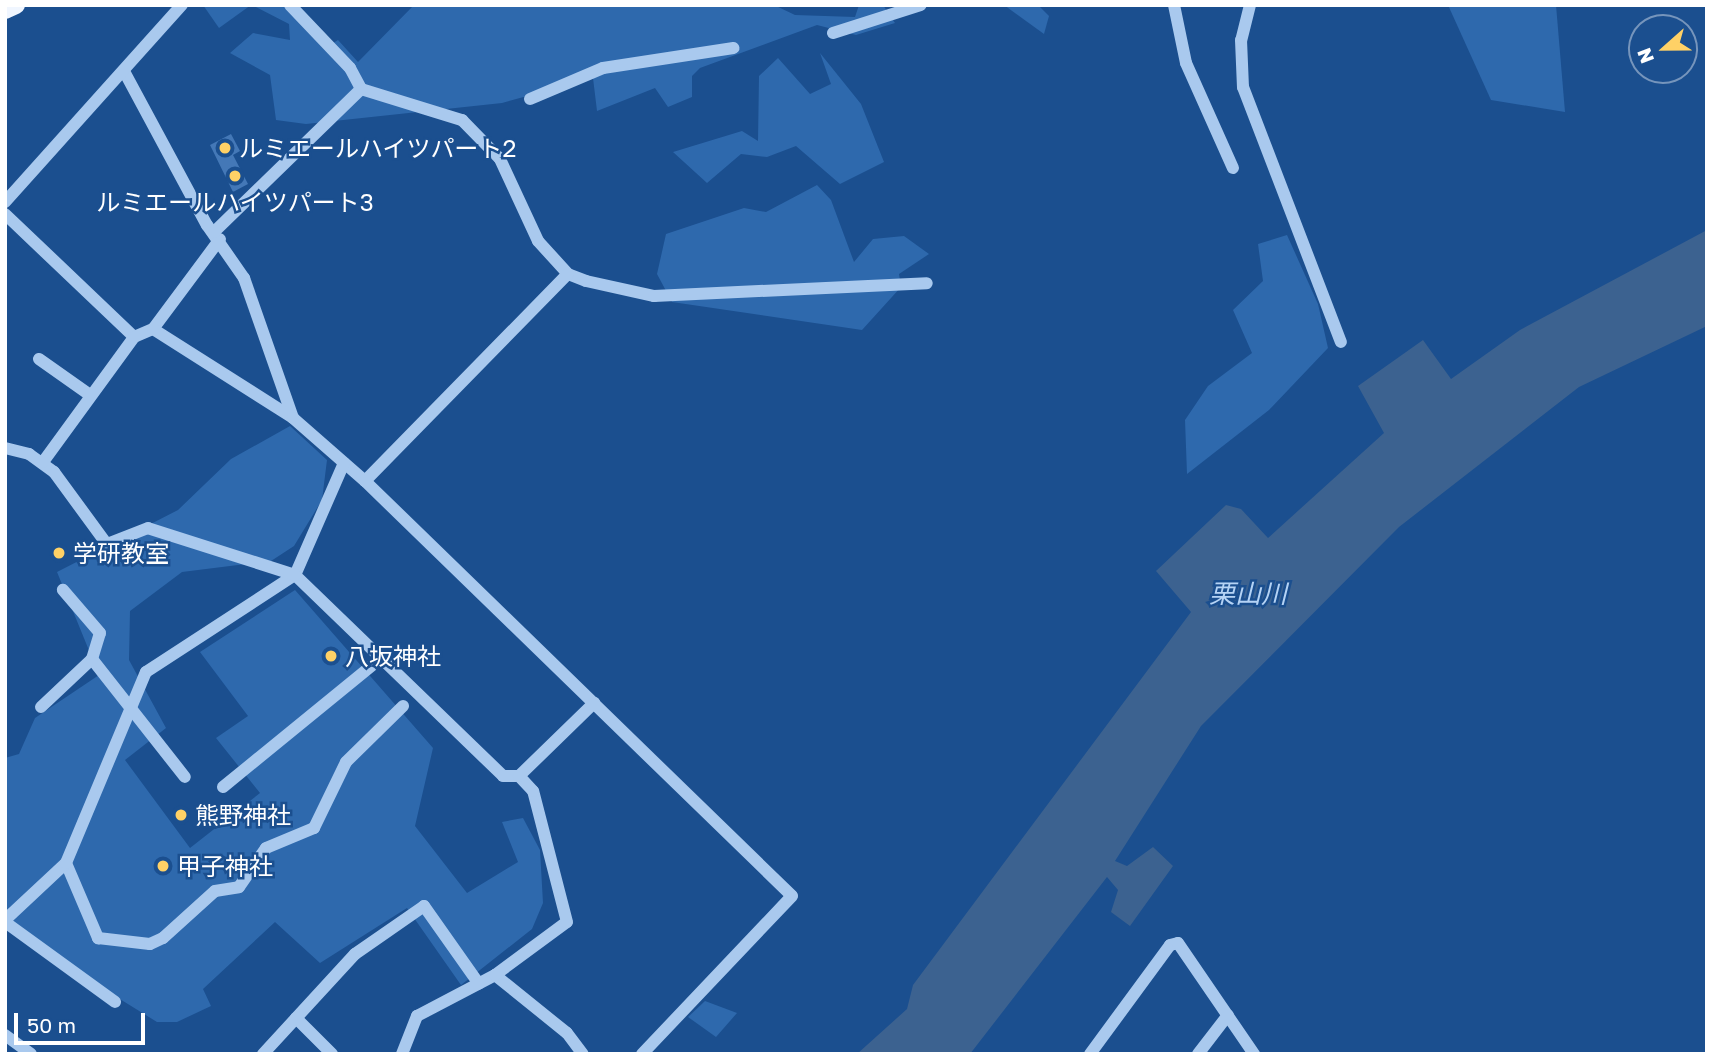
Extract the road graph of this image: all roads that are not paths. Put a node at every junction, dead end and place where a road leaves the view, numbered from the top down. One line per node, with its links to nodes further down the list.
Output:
1 (16, 5): 7 (main road)
2 (183, 5): 10 (street)
3 (290, 5): 11 (street)
4 (1174, 5): 13 (street)
5 (1250, 5): 21 (street)
6 (917, 6): 8 (street)
7 (5, 10)
8 (833, 33)
9 (733, 48): 12 (street)
10 (125, 73): 14 (street); 16 (street)
11 (361, 89): 16 (street); 17 (street)
12 (530, 99)
13 (1233, 168)
14 (5, 202)
15 (5, 214): 20 (street)
16 (217, 236): 19 (street); 24 (street)
17 (568, 274): 18 (street); 28 (street)
18 (928, 283)
19 (153, 329): 20 (street); 24 (street)
20 (134, 337): 23 (street)
21 (1341, 342)
22 (39, 359): 23 (street)
23 (90, 395): 26 (street)
24 (293, 418): 27 (street)
25 (5, 448): 26 (street)
26 (43, 462): 29 (street)
27 (344, 463): 28 (street); 29 (street)
28 (365, 481): 33 (street)
29 (295, 575): 32 (street); 36 (street)
30 (63, 590): 31 (street)
31 (92, 659): 35 (street); 36 (street)
32 (380, 660): 37 (street); 39 (street)
33 (594, 703): 37 (street); 53 (street)
34 (403, 706): 40 (street)
35 (41, 707)
36 (128, 710): 38 (street); 40 (street)
37 (519, 776): 42 (street)
38 (185, 777)
39 (223, 787)
40 (66, 863): 41 (street)
41 (5, 921): 44 (street)
42 (495, 975): 43 (street); 52 (street)
43 (479, 984): 46 (street); 51 (street)
44 (115, 1002)
45 (1228, 1015): 54 (street); 55 (street); 56 (street)
46 (296, 1018): 49 (street); 50 (street)
47 (5, 1035): 48 (street)
48 (31, 1054)
49 (263, 1054)
50 (332, 1054)
51 (402, 1054)
52 (583, 1054)
53 (642, 1054)
54 (1090, 1054)
55 (1198, 1054)
56 (1254, 1054)

